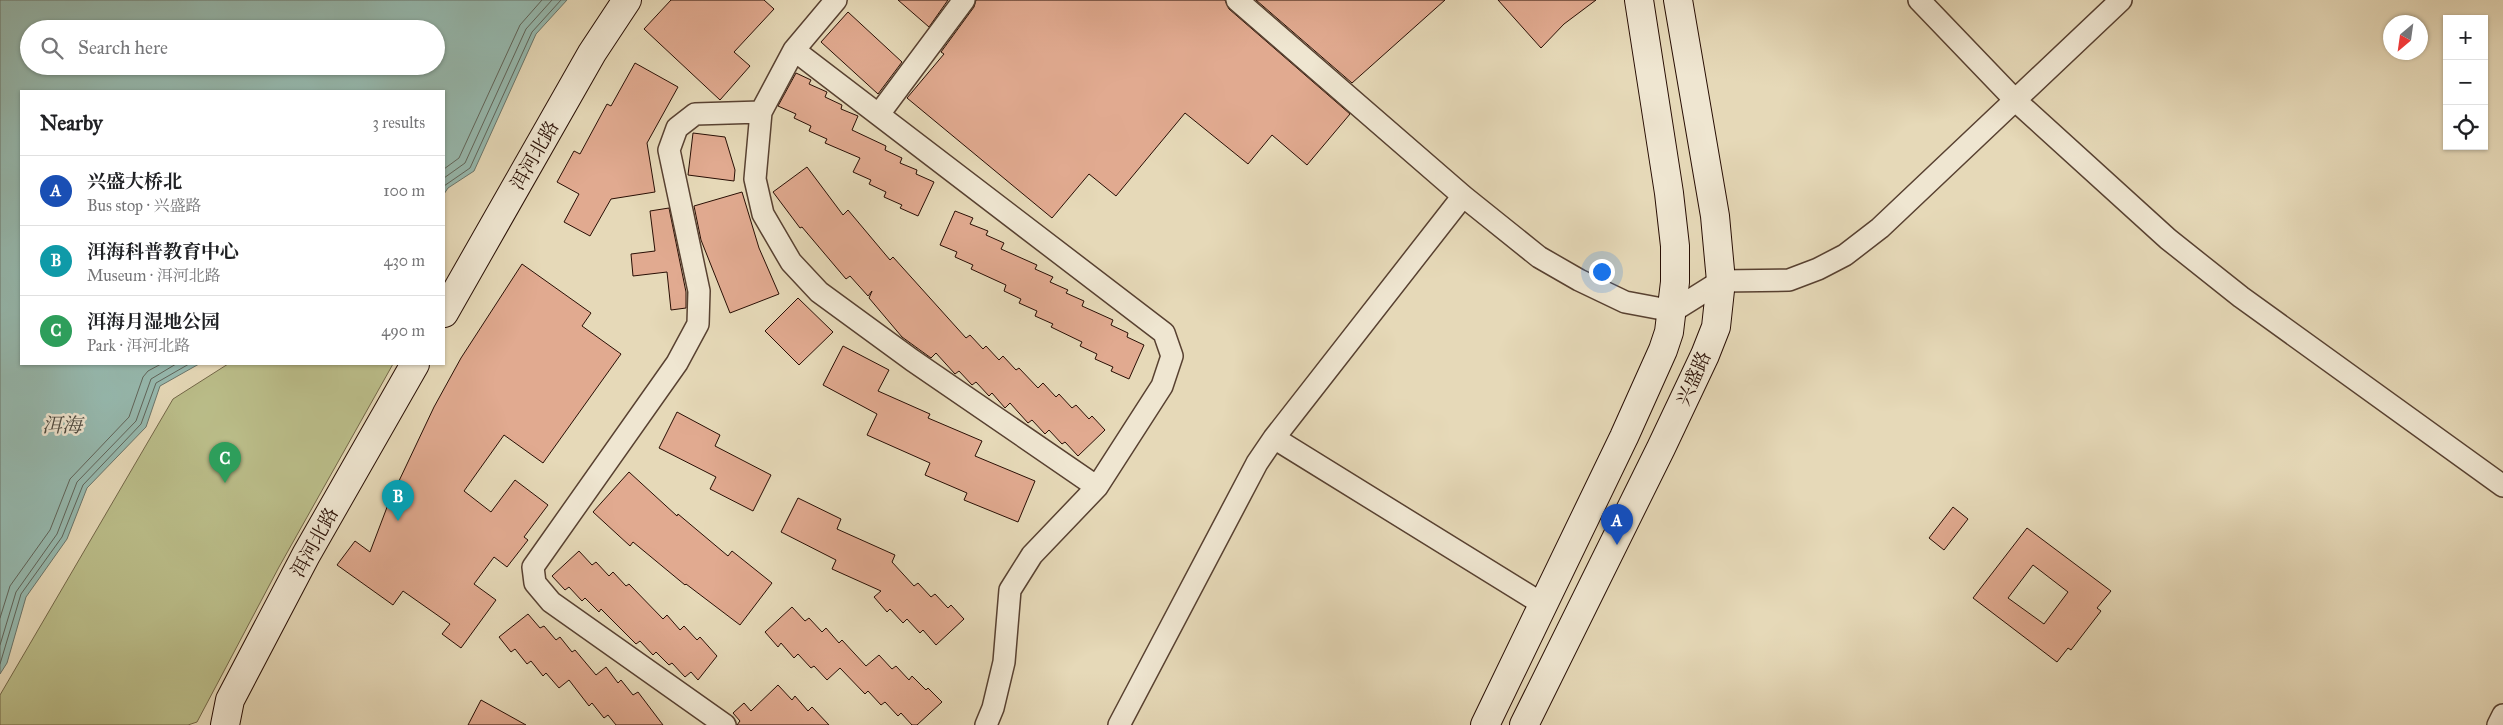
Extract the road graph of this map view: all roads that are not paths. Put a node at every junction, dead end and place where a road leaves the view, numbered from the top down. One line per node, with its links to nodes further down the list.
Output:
1 (627, 0): 16 (street, 洱河北路)
2 (836, 0): 9 (street)
3 (964, 0): 12 (street)
4 (1237, 0): 13 (street)
5 (1639, 0): 15 (street, 兴盛路)
6 (1678, 0): 14 (street, 兴盛路)
7 (1919, 0): 10 (street)
8 (2121, 0): 10 (street)
9 (794, 50): 11 (street); 12 (street)
10 (2016, 102): 14 (street); 19 (street)
11 (761, 112): 20 (street); 24 (street)
12 (879, 114): 20 (street)
13 (1463, 196): 15 (street); 18 (street)
14 (1721, 281): 15 (street); 28 (street, 兴盛路)
15 (1673, 310): 21 (street, 兴盛路)
16 (445, 311)
17 (414, 365): 23 (street, 洱河北路)
18 (1274, 438): 21 (street); 26 (street)
19 (2503, 486)
20 (1097, 487): 25 (street)
21 (1544, 605): 27 (street, 兴盛路)
22 (2503, 715): 29 (street)
23 (224, 725)
24 (725, 725)
25 (986, 725)
26 (1120, 725)
27 (1485, 725)
28 (1524, 725)
29 (2498, 725)

